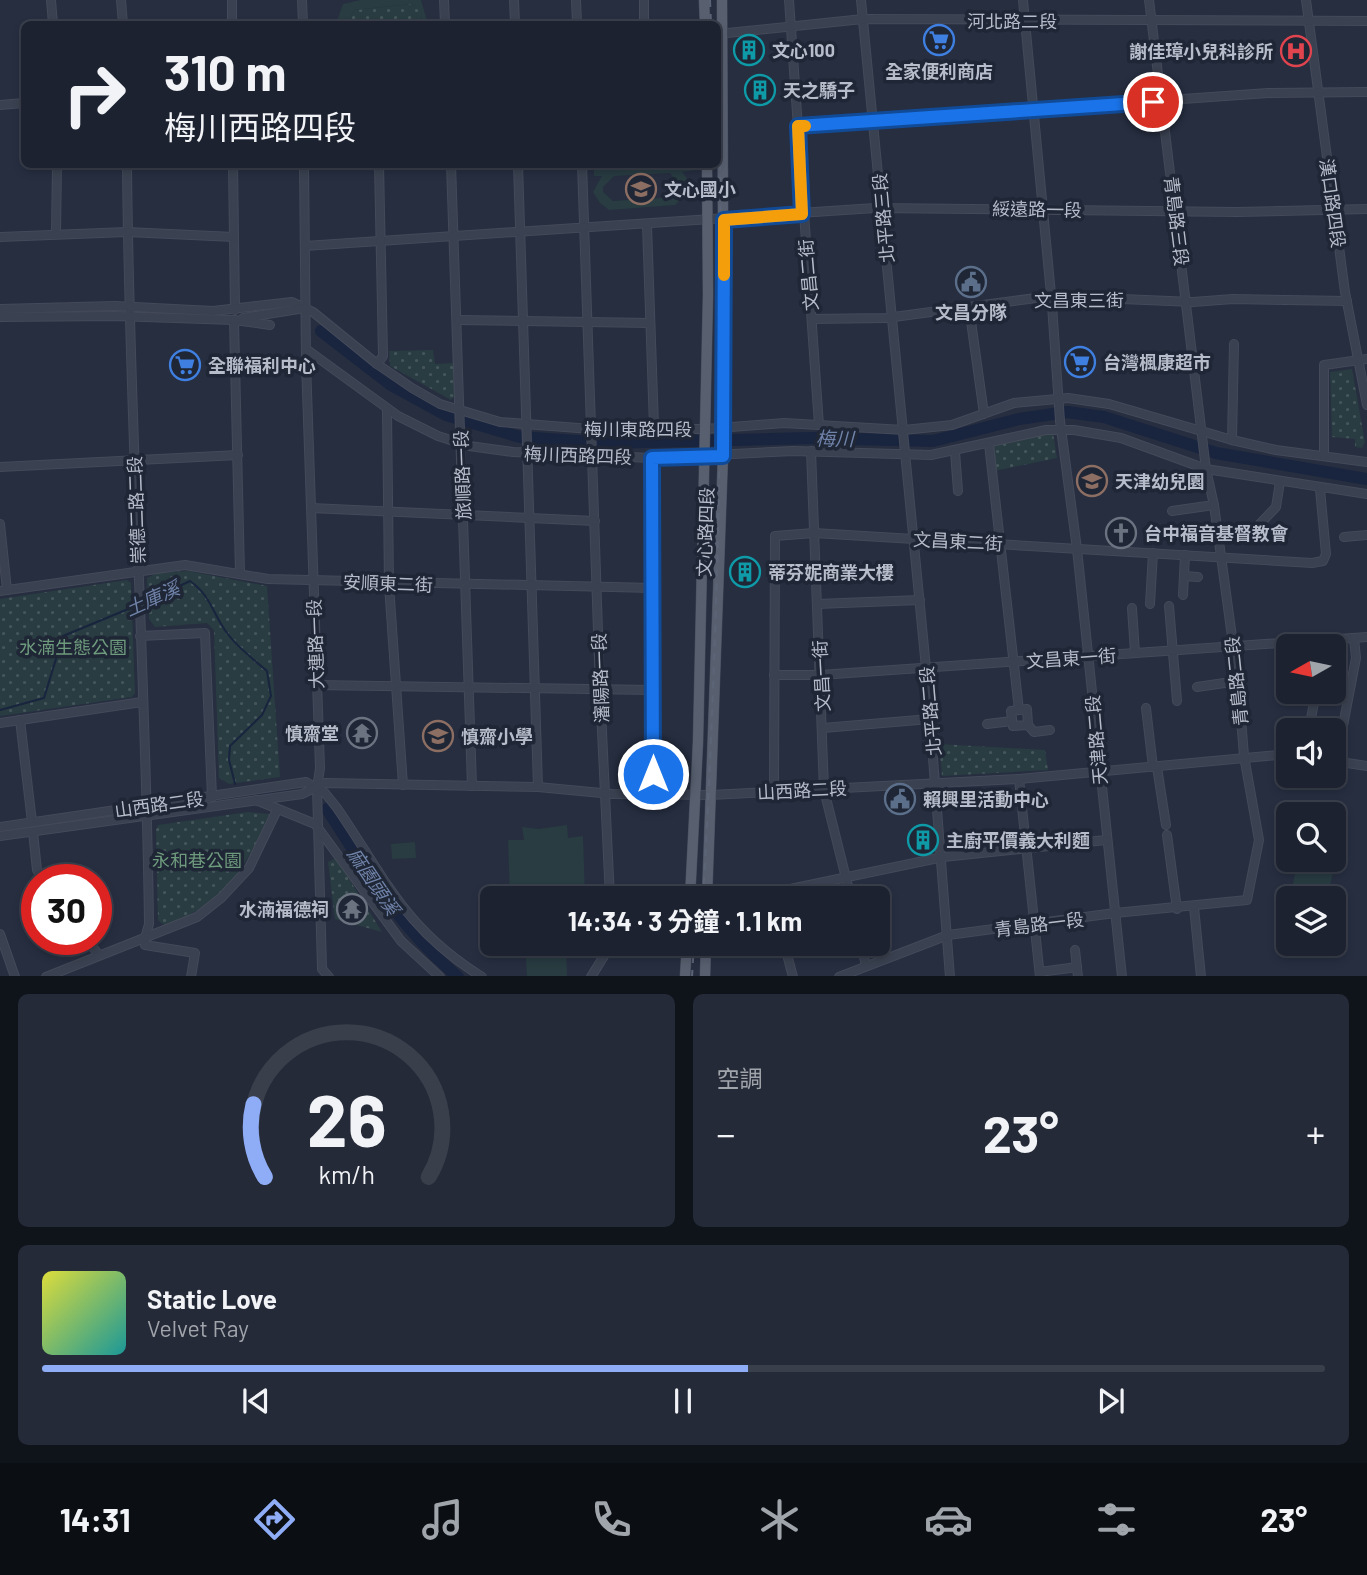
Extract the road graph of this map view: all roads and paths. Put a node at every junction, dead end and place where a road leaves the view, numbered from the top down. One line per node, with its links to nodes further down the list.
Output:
1 (51, 0): 19 (street)
2 (121, 0): 20 (street)
3 (232, 0): 21 (street)
4 (302, 0): 22 (street)
5 (444, 0): 23 (street)
6 (514, 0): 24 (street)
7 (576, 0): 25 (street)
8 (644, 0): 26 (street)
9 (704, 0): 27 (main road)
10 (722, 0): 28 (main road, 文心路四段)
11 (789, 0): 31 (street, 文昌二街)
12 (862, 0): 16 (street, 北平路三段)
13 (1023, 0): 30 (street, 天津路二段)
14 (1149, 0): 18 (street, 青島路三段)
15 (1306, 0): 17 (street, 漢口路四段)
16 (863, 19): 30 (street, 河北路二段); 31 (street, 河北路二段); 40 (street, 北平路三段)
17 (1308, 19): 18 (street, 河北路二段); 29 (street, 河北路二段); 34 (street, 漢口路四段)
18 (1151, 20): 30 (street, 河北路二段); 36 (street, 青島路三段)
19 (53, 21)
20 (123, 21)
21 (232, 21)
22 (303, 21)
23 (445, 21)
24 (515, 21)
25 (577, 21)
26 (644, 21)
27 (705, 21)
28 (721, 21)
29 (1367, 21)
30 (1024, 22): 39 (street, 天津路二段)
31 (791, 26): 32 (street, 河北路二段); 41 (street, 文昌二街)
32 (721, 33)
33 (721, 80): 58 (main road, 文心路四段)
34 (1318, 90): 35 (street); 36 (street); 53 (street, 漢口路四段)
35 (1367, 92)
36 (1161, 102): 39 (street); 52 (street, 青島路三段)
37 (21, 103): 38 (street)
38 (0, 105)
39 (1032, 109): 40 (street); 55 (street, 天津路二段)
40 (875, 122): 41 (street); 51 (street, 北平路三段)
41 (798, 126): 56 (street, 文昌二街)
42 (57, 168): 63 (street)
43 (127, 168): 61 (street, 崇德二路二段)
44 (233, 168): 64 (street)
45 (304, 168): 68 (street, 大連路一段)
46 (379, 168): 67 (street)
47 (451, 168): 66 (street, 旅順路一段)
48 (518, 168): 62 (street)
49 (582, 168): 60 (street, 瀋陽路一段)
50 (707, 168): 57 (main road, 文心路四段)
51 (881, 208): 55 (street, 綏遠路一段); 56 (street, 綏遠路一段); 79 (street, 北平路三段)
52 (1176, 209): 53 (street, 綏遠路一段); 55 (street, 綏遠路一段); 71 (street, 青島路三段)
53 (1333, 209): 54 (street, 綏遠路一段); 70 (street, 漢口路四段)
54 (1367, 209)
55 (1042, 210): 69 (street, 天津路二段)
56 (802, 214): 58 (street, 綏遠路一段); 80 (street, 文昌二街)
57 (708, 220): 58 (street, 綏遠路一段); 59 (street, 綏遠路一段); 102 (main road, 文心路四段)
58 (724, 220): 100 (main road, 文心路四段)
59 (647, 225): 60 (street, 綏遠路一段); 85 (street)
60 (584, 228): 62 (street, 綏遠路一段); 84 (street, 瀋陽路一段)
61 (127, 232): 63 (street); 64 (street); 72 (street, 崇德二路二段)
62 (519, 232): 66 (street, 綏遠路一段); 83 (street)
63 (56, 234): 65 (street)
64 (234, 236): 76 (street)
65 (0, 237)
66 (454, 237): 67 (street, 綏遠路一段); 82 (street, 旅順路一段)
67 (382, 241): 68 (street, 綏遠路一段); 90 (street)
68 (305, 246): 74 (street, 大連路一段)
69 (1051, 296): 71 (street, 文昌東三街); 73 (street, 文昌東三街); 91 (street, 天津路二段)
70 (1347, 300): 71 (street, 文昌東三街); 89 (street, 漢口路四段)
71 (1187, 302): 104 (street, 青島路三段)
72 (128, 306): 75 (street); 76 (street); 78 (street, 崇德二路二段)
73 (969, 307): 79 (street, 文昌東三街); 95 (street)
74 (305, 308): 76 (street); 81 (street); 88 (street, 大連路一段); 90 (street, 梅川東路四段)
75 (0, 309)
76 (235, 310)
77 (0, 317): 78 (street)
78 (129, 317): 81 (street); 118 (street, 崇德二路二段)
79 (894, 317): 80 (street, 文昌東三街); 103 (street, 北平路三段)
80 (812, 319): 97 (street, 文昌二街)
81 (234, 320): 86 (street); 112 (street)
82 (457, 320): 83 (street); 94 (street, 旅順路一段)
83 (522, 321): 84 (street); 96 (street)
84 (588, 322): 85 (street); 101 (street, 瀋陽路一段)
85 (650, 323): 99 (street)
86 (270, 326)
87 (1234, 344): 105 (street)
88 (306, 349): 93 (street, 梅川西路四段); 127 (street, 大連路一段)
89 (1363, 359): 92 (street, 漢口路四段); 114 (street)
90 (377, 364): 94 (street, 梅川東路四段)
91 (1058, 397): 95 (street, 梅川東路四段); 98 (street, 天津路二段); 104 (street, 梅川東路四段)
92 (1367, 405)
93 (387, 410): 106 (street, 梅川西路四段); 128 (street)
94 (459, 414): 96 (street, 梅川東路四段); 106 (street, 旅順路一段)
95 (984, 414): 103 (street, 梅川東路四段)
96 (525, 424): 101 (street, 梅川東路四段); 110 (street)
97 (819, 425): 100 (street, 梅川東路四段); 103 (street, 梅川東路四段)
98 (1060, 425): 107 (street, 梅川西路四段); 120 (street, 梅川西路四段); 140 (street, 天津路二段)
99 (654, 427): 101 (street, 梅川東路四段); 102 (street, 梅川東路四段)
100 (724, 428): 102 (street, 梅川東路四段); 113 (main road, 文心路四段)
101 (591, 429): 115 (street, 瀋陽路一段)
102 (705, 429): 116 (main road, 文心路四段)
103 (904, 433): 109 (street, 北平路三段)
104 (1204, 438): 105 (street, 梅川東路四段); 120 (street, 青島路三段)
105 (1231, 440): 114 (street, 梅川東路四段)
106 (462, 443): 110 (street, 梅川西路四段); 130 (street, 旅順路一段)
107 (989, 444): 111 (street, 梅川西路四段); 139 (street)
108 (811, 451): 109 (street, 梅川西路四段); 113 (street, 梅川西路四段); 135 (street, 文昌一街)
109 (906, 451): 111 (street, 梅川西路四段); 138 (street, 北平路二段)
110 (527, 452): 115 (street, 梅川西路四段); 131 (street)
111 (955, 452): 124 (street)
112 (238, 455): 118 (street); 145 (street)
113 (723, 456): 116 (street, 梅川西路四段); 212 (main road, 文心路四段)
114 (1324, 456): 119 (street, 梅川東路四段)
115 (592, 457): 117 (street, 梅川西路四段); 132 (street, 瀋陽路一段)
116 (703, 457): 117 (street, 梅川西路四段); 211 (main road, 文心路四段)
117 (652, 458): 152 (street)
118 (133, 459): 121 (street); 144 (street, 崇德二路二段)
119 (1367, 462)
120 (1205, 465): 122 (street, 梅川西路四段); 126 (street, 青島路二段)
121 (0, 467)
122 (1280, 482): 123 (street, 梅川西路四段); 134 (street)
123 (1320, 489): 125 (street, 梅川西路四段); 143 (street, 文昌東二街)
124 (958, 491)
125 (1367, 494)
126 (1214, 505): 129 (street); 143 (street, 青島路二段)
127 (311, 508): 128 (street); 148 (street, 大連路一段)
128 (388, 510): 130 (street); 149 (street)
129 (1172, 511)
130 (463, 515): 131 (street); 150 (street, 旅順路一段)
131 (530, 517): 132 (street); 151 (street)
132 (595, 521): 153 (street, 瀋陽路一段)
133 (0, 524): 154 (street)
134 (1257, 527)
135 (814, 533): 138 (street, 文昌東二街); 157 (street, 文昌一街); 172 (street, 文昌東二街)
136 (1367, 535): 137 (street)
137 (1344, 537)
138 (914, 539): 139 (street, 文昌東二街); 156 (street, 北平路二段)
139 (999, 544): 140 (street, 文昌東二街); 170 (street)
140 (1077, 549): 141 (street, 文昌東二街); 169 (street, 天津路二段)
141 (1153, 553): 142 (street, 文昌東二街); 158 (street)
142 (1185, 555): 143 (street, 文昌東二街); 146 (street)
143 (1221, 557): 166 (street, 青島路二段)
144 (138, 570): 145 (street, 安順東二街); 154 (street, 安順東二街); 161 (street, 崇德二路二段)
145 (240, 573): 148 (street, 安順東二街)
146 (1184, 576): 147 (street); 155 (street)
147 (1198, 577)
148 (313, 580): 149 (street, 安順東二街); 175 (street, 大連路一段)
149 (389, 584): 150 (street, 安順東二街); 177 (street)
150 (467, 585): 151 (street, 安順東二街); 178 (street, 旅順路一段)
151 (533, 587): 153 (street, 安順東二街); 179 (street)
152 (653, 588): 153 (street, 安順東二街); 181 (street)
153 (596, 589): 180 (street, 瀋陽路一段)
154 (4, 591)
155 (1183, 595)
156 (920, 600): 157 (street); 171 (street, 北平路二段)
157 (817, 604): 173 (street, 文昌一街)
158 (1150, 604)
159 (1169, 606): 167 (street)
160 (1132, 608): 168 (street)
161 (140, 636): 183 (street, 崇德二路二段); 213 (street)
162 (1367, 637): 163 (street, 文昌東一街)
163 (1354, 638): 164 (street, 文昌東一街); 186 (street)
164 (1346, 639)
165 (1276, 645): 166 (street, 文昌東一街)
166 (1233, 647): 167 (street, 文昌東一街); 174 (street, 青島路二段)
167 (1172, 651): 168 (street, 文昌東一街); 182 (street)
168 (1135, 653): 169 (street, 文昌東一街)
169 (1089, 657): 170 (street, 文昌東一街); 200 (street, 天津路二段)
170 (1013, 662): 171 (street, 文昌東一街); 185 (street)
171 (926, 667): 173 (street, 文昌東一街); 187 (street, 北平路二段)
172 (774, 675): 173 (street, 文昌東一街); 208 (street, 文昌東二街)
173 (820, 675): 193 (street, 文昌一街)
174 (1238, 681): 176 (street); 196 (street, 青島路二段)
175 (316, 685): 177 (street); 206 (street, 大連路一段)
176 (1197, 687)
177 (397, 688): 178 (street); 203 (street)
178 (470, 688): 179 (street); 204 (street, 旅順路一段)
179 (537, 689): 180 (street); 205 (street)
180 (600, 690): 181 (street); 209 (street, 瀋陽路一段)
181 (653, 690): 210 (street)
182 (1177, 701)
183 (142, 702): 188 (street); 215 (street, 崇德二路二段)
184 (1146, 708): 199 (street)
185 (1019, 710): 189 (street); 192 (street)
186 (1344, 718)
187 (930, 719): 193 (street); 202 (street, 北平路二段)
188 (20, 720): 190 (street); 220 (street)
189 (1012, 721): 191 (street); 192 (street)
190 (0, 723)
191 (987, 724)
192 (1028, 725): 194 (street)
193 (823, 728): 207 (street, 文昌一街)
194 (1051, 730)
195 (1276, 755): 196 (street, 山西路二段)
196 (1244, 756): 199 (street, 山西路二段); 234 (street, 青島路二段)
197 (1346, 763): 198 (street)
198 (1367, 766)
199 (1155, 767): 200 (street, 山西路二段); 218 (street)
200 (1100, 773): 201 (street, 山西路二段); 224 (street, 天津路二段)
201 (1019, 779): 202 (street, 山西路二段); 225 (street)
202 (935, 783): 207 (street, 山西路二段); 226 (street, 北平路二段)
203 (402, 785): 204 (street, 山西路二段); 206 (street, 山西路二段)
204 (472, 786): 205 (street, 山西路二段)
205 (538, 787): 209 (street, 山西路二段)
206 (317, 788): 213 (street, 山西路二段); 214 (street, 山西路二段); 221 (street, 大連路一段); 260 (street)
207 (824, 790): 208 (street, 山西路二段); 228 (street, 文昌一街)
208 (774, 791): 212 (street, 山西路二段)
209 (605, 794): 210 (street, 山西路二段); 229 (street, 瀋陽路一段)
210 (653, 794): 211 (street, 山西路二段)
211 (697, 794): 212 (street, 山西路二段); 230 (main road, 文心路四段)
212 (711, 794): 231 (main road, 文心路四段)
213 (212, 797): 215 (street, 山西路二段)
214 (256, 800): 216 (street); 217 (street, 山西路二段)
215 (147, 806): 217 (street, 崇德二路二段); 220 (street, 山西路二段)
216 (277, 810): 221 (street); 241 (street)
217 (147, 816): 220 (street, 山西路二段); 241 (street, 崇德二路二段)
218 (1166, 825)
219 (0, 827): 220 (street, 山西路二段)
220 (32, 827): 223 (street, 山西路二段); 227 (street)
221 (317, 827): 252 (street, 大連路一段); 259 (street)
222 (1167, 835): 236 (street)
223 (0, 836)
224 (1106, 840): 225 (street); 237 (street, 天津路二段)
225 (1026, 849): 226 (street); 238 (street)
226 (943, 857): 228 (street); 240 (street, 北平路二段)
227 (36, 864)
228 (846, 877): 232 (street); 233 (street, 文昌一街)
229 (609, 886)
230 (691, 886)
231 (707, 886)
232 (809, 886)
233 (848, 886)
234 (1247, 900): 235 (street, 青島路一段)
235 (1194, 907): 236 (street, 青島路一段); 268 (street)
236 (1177, 909): 237 (street, 青島路一段)
237 (1115, 913): 238 (street, 青島路一段); 267 (street, 天津路二段)
238 (1035, 925): 240 (street, 青島路一段); 254 (street)
239 (0, 934): 255 (street)
240 (948, 935): 250 (street, 青島路一段); 266 (street, 北平路二段)
241 (145, 938): 242 (street); 257 (street)
242 (112, 950)
243 (1075, 950): 251 (street)
244 (99, 955): 256 (street)
245 (604, 956): 261 (street)
246 (686, 956): 262 (main road)
247 (706, 956): 263 (main road)
248 (788, 956): 264 (street)
249 (864, 956): 250 (street)
250 (866, 966): 253 (street, 青島路一段)
251 (1077, 972): 254 (street)
252 (320, 973): 258 (street, 大連路一段)
253 (857, 973): 265 (street, 青島路一段)
254 (1040, 974)
255 (15, 976)
256 (46, 976)
257 (191, 976)
258 (329, 976)
259 (440, 976)
260 (482, 976)
261 (591, 976)
262 (685, 976)
263 (705, 976)
264 (793, 976)
265 (839, 976)
266 (950, 976)
267 (1122, 976)
268 (1200, 976)

